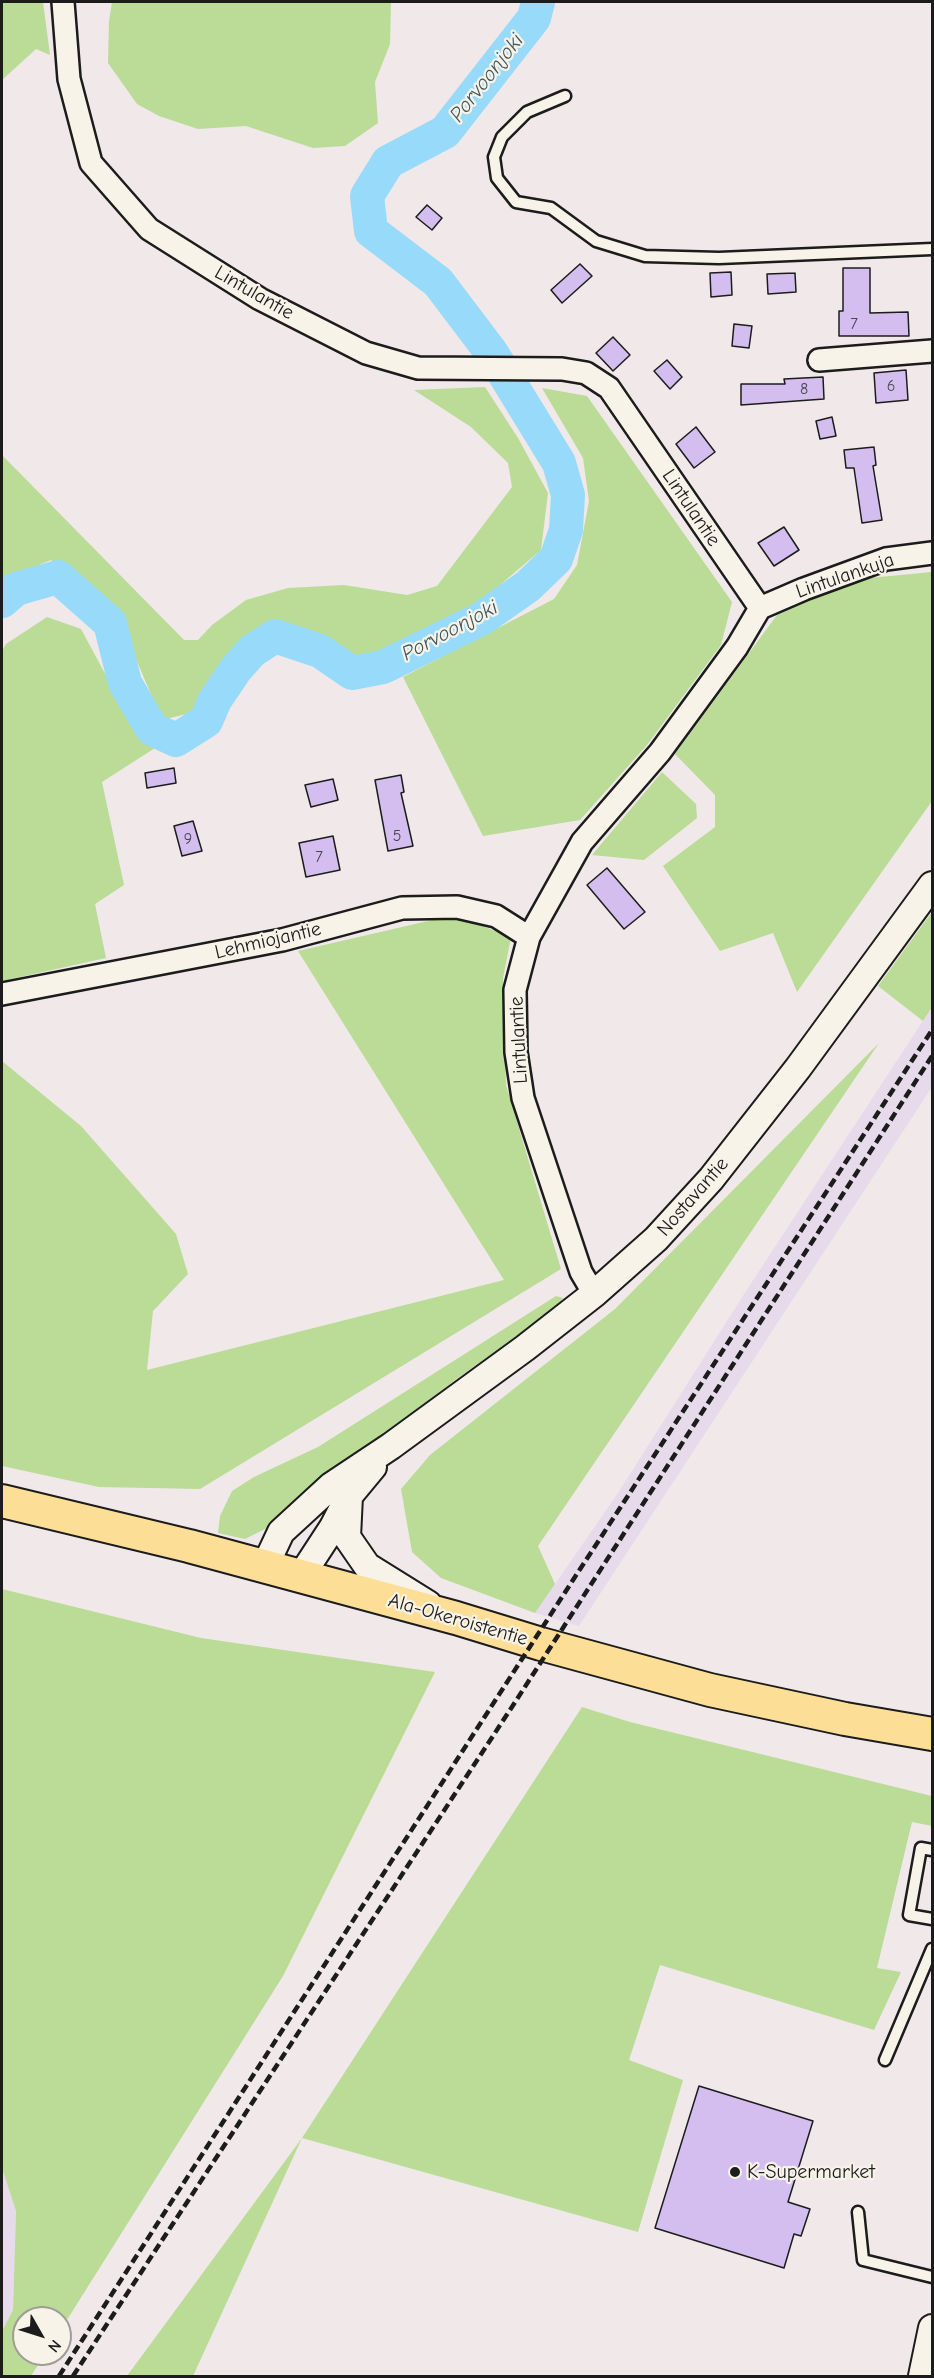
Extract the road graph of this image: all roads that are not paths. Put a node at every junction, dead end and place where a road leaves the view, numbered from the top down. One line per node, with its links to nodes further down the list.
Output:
1 (63, 2): 7 (street, Lintulantie)
2 (565, 96): 3 (lane)
3 (933, 249)
4 (933, 351): 5 (street)
5 (819, 360)
6 (933, 552): 7 (street, Lintulankuja)
7 (760, 608): 9 (street, Lintulantie)
8 (933, 885): 11 (street, Nostavantie)
9 (529, 937): 10 (street, Lehmiojantie); 11 (street, Lintulantie)
10 (2, 994)
11 (594, 1294): 12 (street, Nostavantie)
12 (391, 1446): 13 (street, Nostavantie); 15 (street, Nostavantie)
13 (349, 1496): 16 (street, Nostavantie); 17 (street)
14 (2, 1501): 15 (main road, Ala-Okeroistentie)
15 (265, 1566): 16 (main road, Ala-Okeroistentie)
16 (301, 1576): 17 (main road, Ala-Okeroistentie)
17 (456, 1618): 18 (main road, Ala-Okeroistentie)
18 (927, 1735)
19 (933, 1850): 20 (lane)
20 (933, 1918)
21 (931, 1953): 22 (lane)
22 (885, 2060)
23 (858, 2212): 24 (lane)
24 (933, 2277)
25 (933, 2328): 26 (street)
26 (922, 2376)

